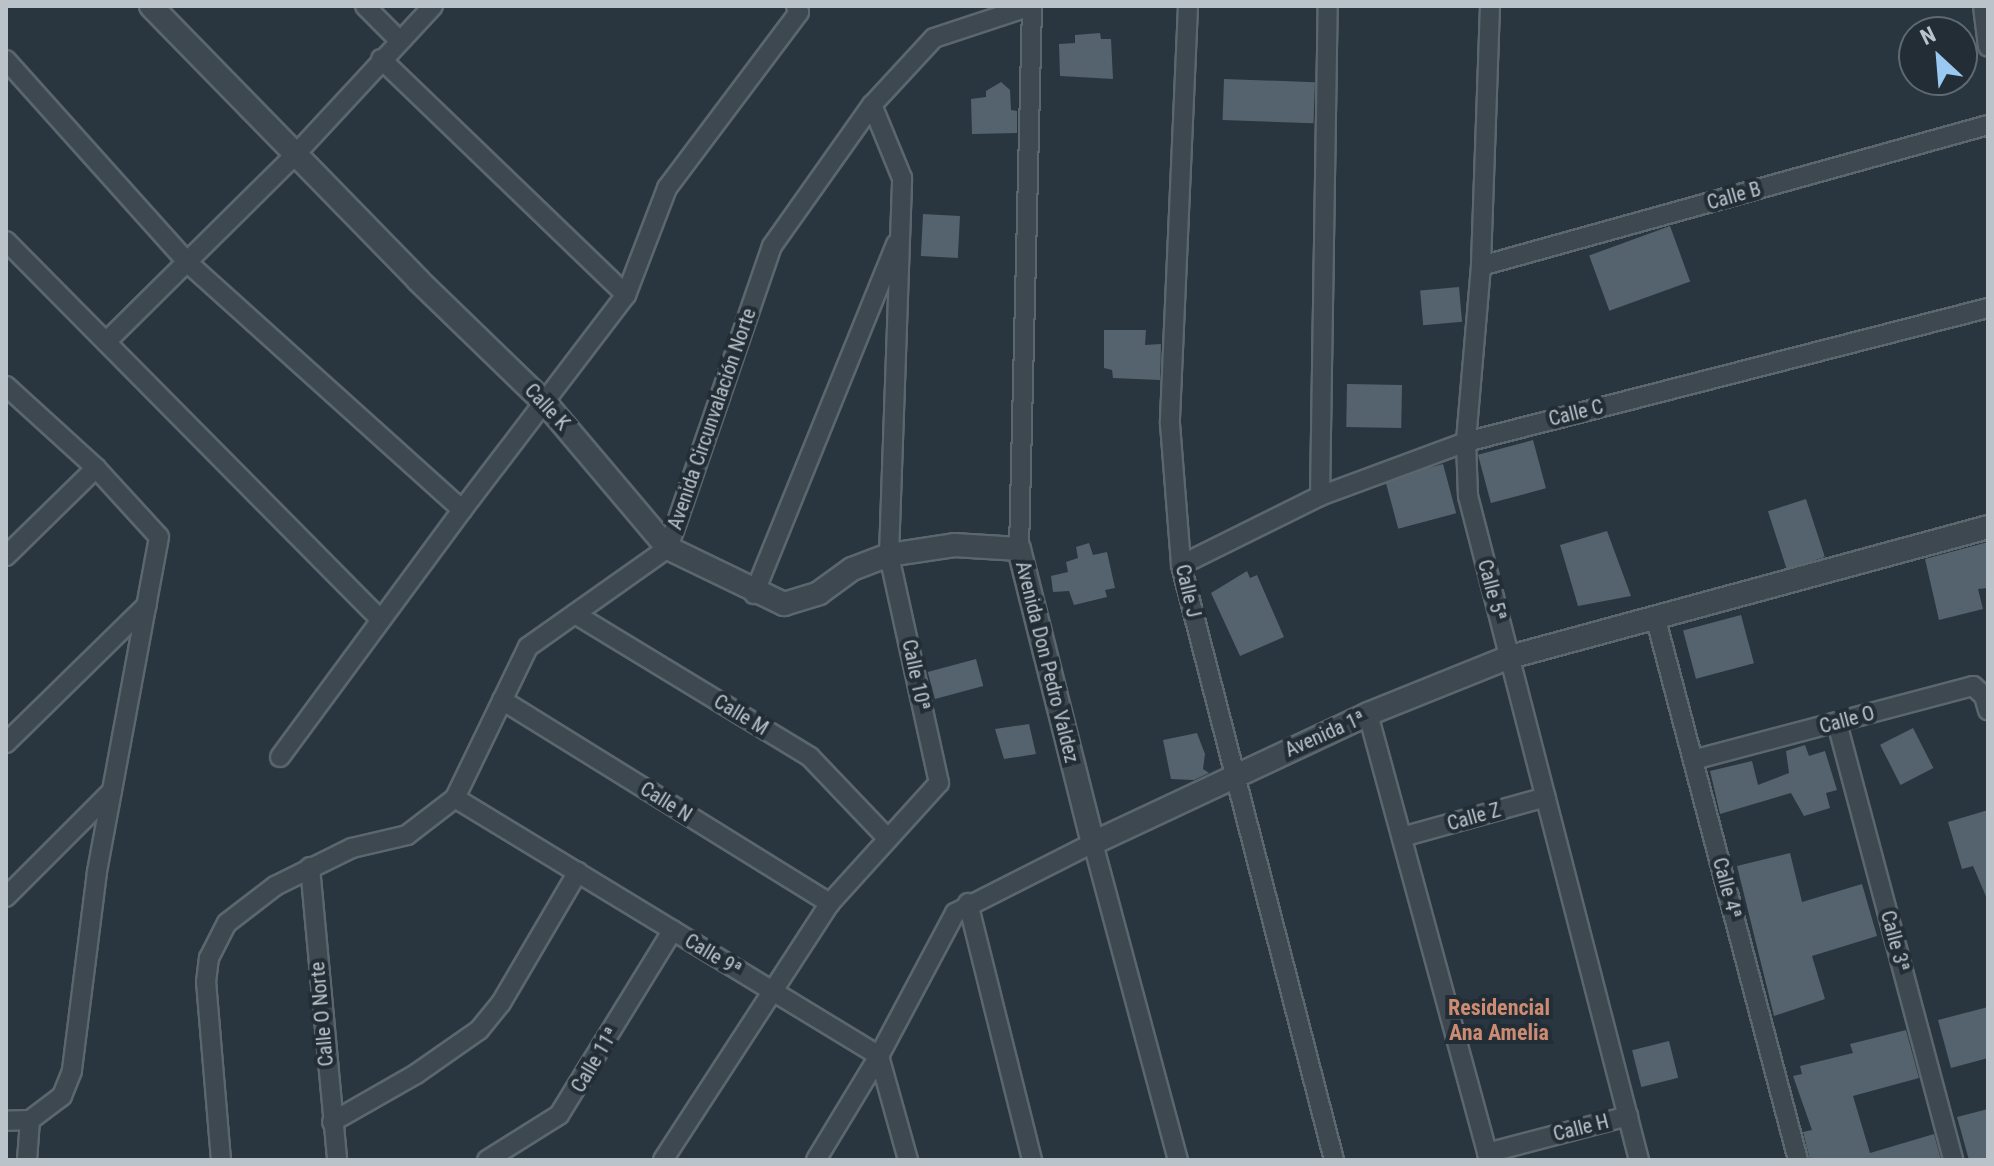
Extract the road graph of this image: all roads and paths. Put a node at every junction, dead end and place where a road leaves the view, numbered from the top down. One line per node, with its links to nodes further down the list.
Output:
1 (151, 6): 16 (street, Calle K)
2 (365, 6): 10 (street)
3 (433, 6): 10 (street)
4 (796, 6): 21 (street)
5 (1032, 6): 14 (street, Avenida Circunvalación Norte); 32 (street, Avenida Don Pedro Valdez)
6 (1188, 6): 35 (street, Calle J)
7 (1328, 6): 28 (street)
8 (1490, 6): 20 (street, Calle 5ª)
9 (1983, 6): 11 (street)
10 (400, 41): 12 (street)
11 (1988, 47)
12 (381, 59): 16 (street); 21 (street)
13 (6, 60): 19 (street)
14 (872, 105): 17 (street, Calle 10ª); 31 (street, Avenida Circunvalación Norte)
15 (1988, 125): 20 (street, Calle B)
16 (295, 155): 19 (street); 25 (street, Calle K)
17 (900, 233): 33 (street, Calle 10ª); 36 (street)
18 (6, 241): 23 (street)
19 (188, 263): 23 (street); 29 (street)
20 (1481, 266): 26 (street, Calle 5ª)
21 (626, 295): 25 (street)
22 (1988, 308): 26 (street, Calle C)
23 (106, 342): 40 (street)
24 (6, 386): 27 (street)
25 (547, 405): 29 (street); 31 (street, Calle K)
26 (1466, 442): 28 (street, Calle C); 41 (street, Calle 5ª)
27 (96, 468): 34 (street); 37 (street)
28 (1320, 496): 35 (street, Calle C)
29 (462, 510): 40 (street)
30 (1988, 527): 39 (street, Avenida 1ª)
31 (668, 548): 36 (street, Calle K); 38 (street, Avenida Circunvalación Norte)
32 (1019, 549): 33 (street, Calle K); 55 (street, Avenida Don Pedro Valdez)
33 (889, 555): 36 (street, Calle K); 54 (street, Calle 10ª)
34 (6, 556)
35 (1181, 565): 49 (street, Calle J)
36 (754, 594)
37 (147, 605): 46 (street); 50 (street)
38 (575, 614): 42 (street, Avenida Circunvalación Norte); 54 (street, Calle M)
39 (1655, 616): 41 (street, Avenida 1ª); 48 (street, Calle 4ª)
40 (379, 618): 47 (street)
41 (1510, 657): 44 (street, Avenida 1ª); 51 (street, Calle 5ª)
42 (502, 700): 52 (street, Avenida Circunvalación Norte); 59 (street, Calle N)
43 (1988, 710): 45 (street, Calle O)
44 (1368, 714): 49 (street, Avenida 1ª); 53 (street)
45 (1837, 723): 48 (street, Calle O); 81 (street, Calle 3ª)
46 (6, 743)
47 (280, 757)
48 (1693, 760): 80 (street, Calle 4ª)
49 (1234, 776): 55 (street, Avenida 1ª); 78 (street, Calle J)
50 (112, 791): 58 (street); 65 (street)
51 (1546, 797): 53 (street, Calle Z); 64 (street, Calle 5ª)
52 (455, 798): 56 (street, Avenida Circunvalación Norte); 57 (street, Calle 9ª)
53 (1402, 837): 68 (street)
54 (888, 839): 59 (street, Calle 10ª)
55 (1093, 843): 60 (street, Avenida 1ª); 77 (street, Avenida Don Pedro Valdez)
56 (310, 867): 67 (street, Calle O Norte); 70 (street, Avenida Circunvalación Norte)
57 (578, 872): 61 (street, Calle 9ª); 67 (street)
58 (6, 897)
59 (830, 903): 62 (street, Calle 10ª)
60 (968, 903): 63 (street, Avenida 1ª); 76 (street)
61 (673, 930): 62 (street, Calle 9ª); 72 (street, Calle 11ª)
62 (774, 992): 63 (street, Calle 9ª); 73 (street, Calle 10ª)
63 (879, 1056): 74 (street, Avenida 1ª); 75 (street)
64 (1628, 1116): 68 (street, Calle H); 79 (street, Calle 5ª)
65 (30, 1120): 66 (street); 69 (street)
66 (6, 1121)
67 (332, 1122): 71 (street, Calle O Norte)
68 (1488, 1156)
69 (27, 1160)
70 (221, 1160)
71 (337, 1160)
72 (487, 1160)
73 (663, 1160)
74 (816, 1160)
75 (908, 1160)
76 (1032, 1160)
77 (1178, 1160)
78 (1334, 1160)
79 (1639, 1160)
80 (1798, 1160)
81 (1953, 1160)

